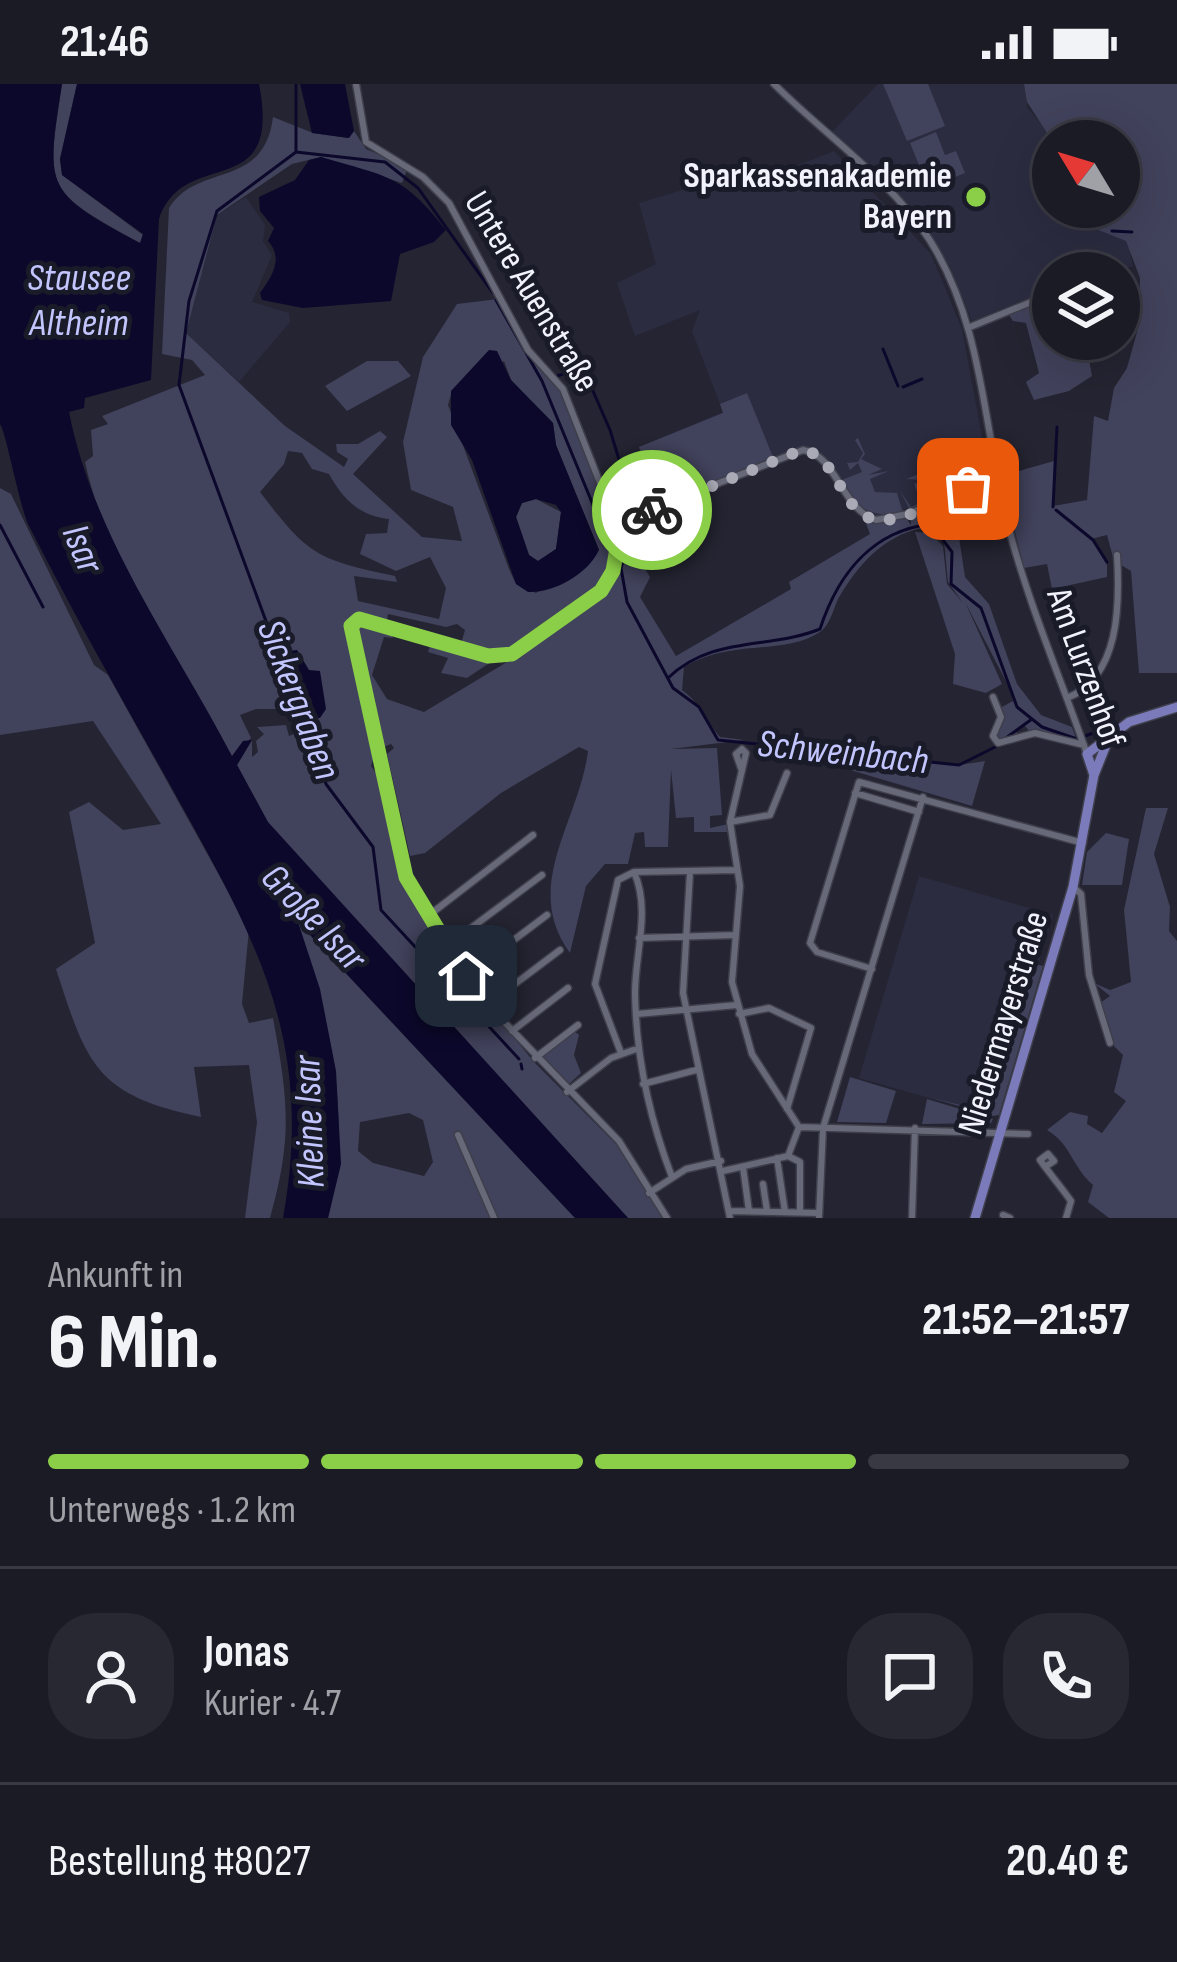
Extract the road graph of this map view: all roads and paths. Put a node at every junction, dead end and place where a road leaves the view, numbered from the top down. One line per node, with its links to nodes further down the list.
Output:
1 (356, 84): 6 (street, Untere Auenstraße)
2 (774, 84): 4 (street, Am Lurzenhof)
3 (1032, 302): 4 (street)
4 (970, 327): 5 (street, Am Lurzenhof)
5 (996, 478): 6 (street); 9 (street, Am Lurzenhof)
6 (622, 520): 28 (street)
7 (1117, 555): 9 (street)
8 (993, 697): 12 (street)
9 (1067, 698): 12 (street, Am Lurzenhof)
10 (1177, 707): 11 (main road)
11 (1108, 740): 12 (main road); 15 (main road)
12 (1084, 743): 15 (main road, Am Lurzenhof)
13 (742, 771): 19 (street)
14 (787, 772): 19 (street)
15 (1094, 775): 21 (main road, Niedermayerstraße)
16 (855, 793): 17 (street); 18 (street); 34 (street)
17 (923, 796): 18 (street); 21 (street)
18 (919, 812): 34 (street)
19 (730, 822): 22 (street)
20 (533, 835): 28 (street)
21 (1085, 843): 26 (main road, Niedermayerstraße)
22 (736, 870): 24 (street); 29 (street)
23 (634, 872): 24 (street); 31 (street); 45 (street)
24 (691, 872): 30 (street)
25 (542, 874): 32 (street)
26 (1073, 887): 43 (street); 54 (main road, Niedermayerstraße)
27 (547, 915): 35 (street)
28 (428, 916): 32 (street)
29 (735, 935): 30 (street); 38 (street)
30 (683, 937): 31 (street); 39 (street)
31 (639, 938): 40 (street)
32 (447, 946): 35 (street)
33 (560, 950): 37 (street)
34 (872, 969): 52 (street)
35 (466, 976): 37 (street)
36 (568, 988): 42 (street)
37 (487, 1005): 42 (street)
38 (738, 1010): 39 (street); 50 (street); 50 (street)
39 (686, 1011): 40 (street); 47 (street)
40 (637, 1014): 44 (street)
41 (578, 1025): 46 (street)
42 (512, 1031): 46 (street)
43 (1110, 1043)
44 (640, 1048): 45 (street); 48 (street)
45 (621, 1053): 49 (street)
46 (536, 1058): 49 (street)
47 (696, 1070): 48 (street); 59 (street)
48 (644, 1084): 63 (street)
49 (567, 1092): 65 (street)
50 (787, 1109): 51 (street)
51 (799, 1127): 52 (street); 57 (street)
52 (821, 1128): 53 (street); 71 (street)
53 (915, 1128): 54 (street); 74 (street)
54 (1000, 1133): 55 (street); 75 (main road, Niedermayerstraße)
55 (1028, 1134)
56 (458, 1136): 72 (street)
57 (788, 1156): 58 (street); 69 (street)
58 (777, 1158): 60 (street); 68 (street)
59 (721, 1161): 62 (street); 63 (street)
60 (743, 1166): 62 (street); 66 (street)
61 (1046, 1167): 76 (street)
62 (723, 1172): 70 (street)
63 (672, 1178): 65 (street)
64 (763, 1184): 67 (street)
65 (649, 1192): 73 (street)
66 (749, 1210): 67 (street); 70 (street)
67 (766, 1211): 68 (street)
68 (785, 1212): 69 (street)
69 (800, 1212): 71 (street)
70 (730, 1215)
71 (819, 1216)
72 (494, 1218)
73 (668, 1218)
74 (912, 1218)
75 (975, 1218)
76 (1066, 1218)

